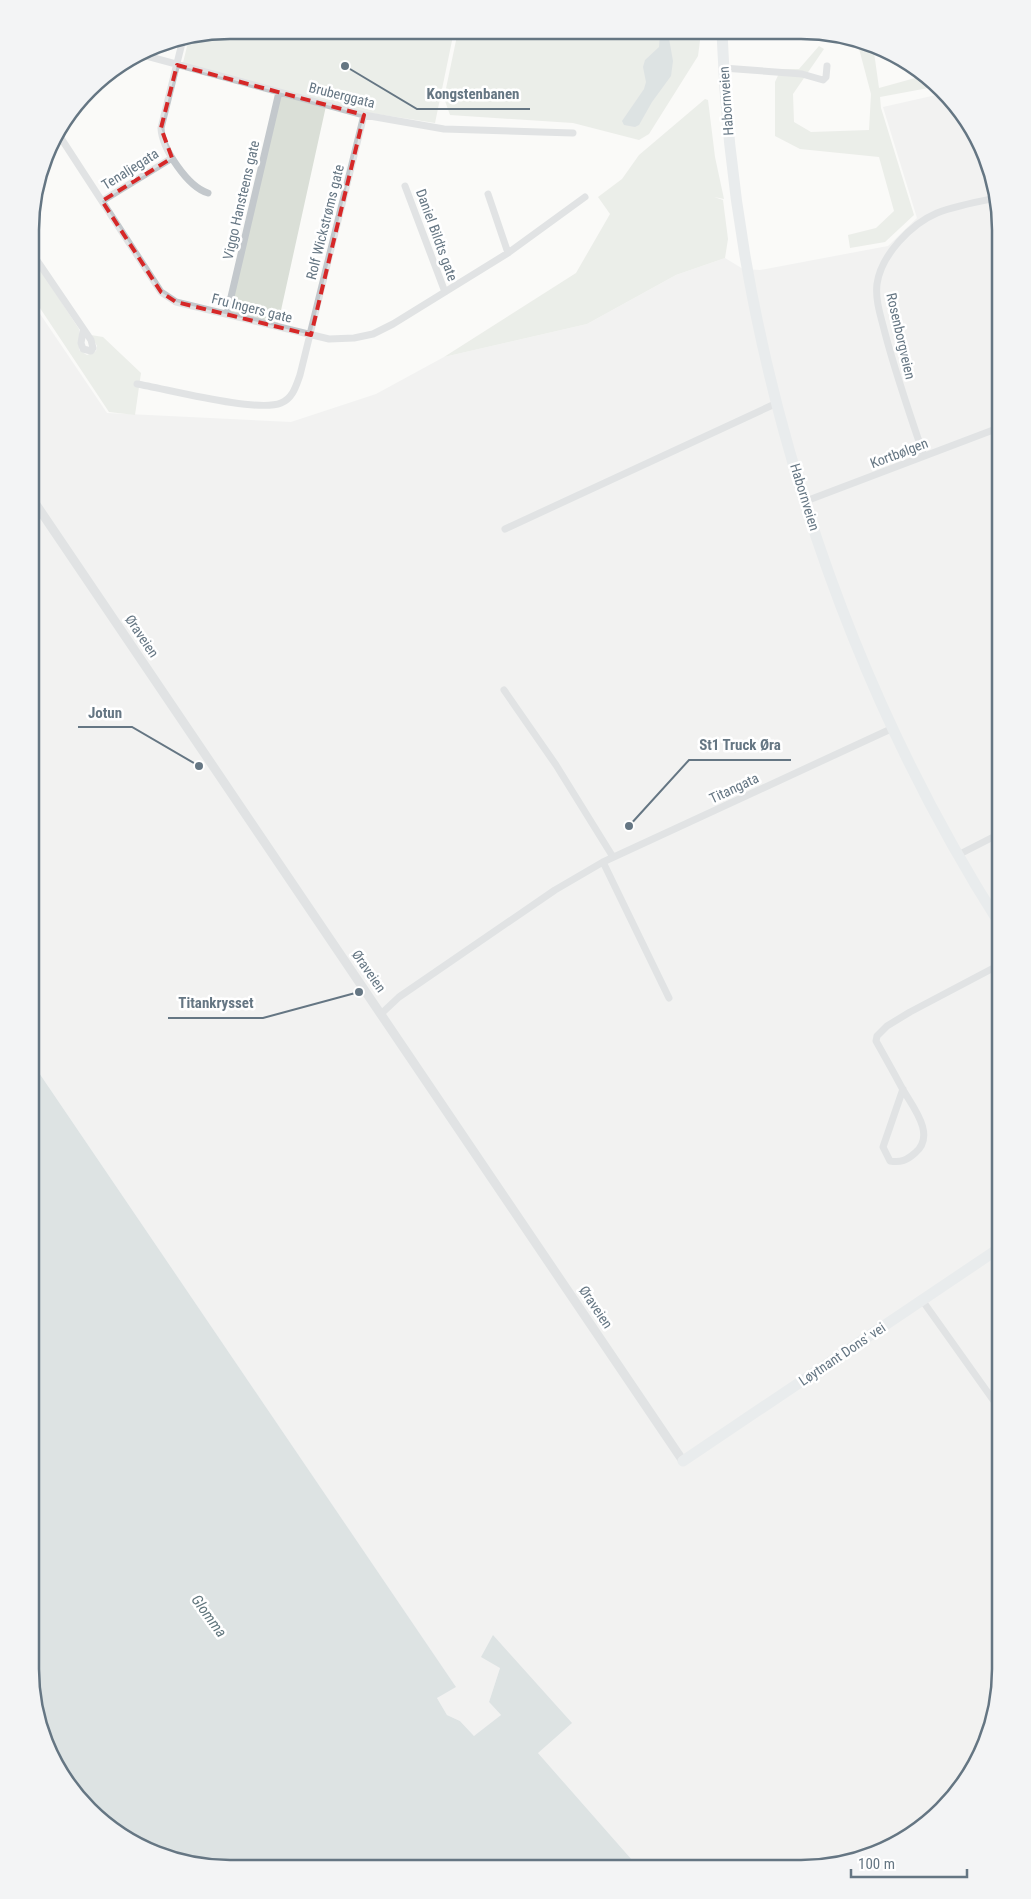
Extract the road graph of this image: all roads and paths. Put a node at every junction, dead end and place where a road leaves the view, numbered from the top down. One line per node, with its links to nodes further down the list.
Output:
1 (722, 39): 6 (highway, Habornveien)
2 (183, 44): 4 (street, Tenaljegata)
3 (148, 57): 4 (street, Bruberggata)
4 (177, 65): 7 (street, Bruberggata); 11 (street, Tenaljegata)
5 (827, 66): 6 (street)
6 (723, 68): 25 (highway, Habornveien)
7 (279, 92): 8 (street, Bruberggata); 21 (street, Viggo Hansteens gate)
8 (364, 115): 9 (street, Bruberggata); 23 (street, Rolf Wickstrøms gate)
9 (573, 134)
10 (61, 139): 17 (street, Fru Ingers gate)
11 (172, 158): 13 (street, Tenaljegata); 17 (street, Tenaljegata)
12 (405, 186): 20 (street, Daniel Bildts gate)
13 (208, 193)
14 (488, 194): 18 (street)
15 (585, 197): 18 (street, Fru Ingers gate)
16 (990, 199): 27 (street, Rosenborgveien)
17 (102, 201): 21 (street, Fru Ingers gate)
18 (508, 253): 20 (street, Fru Ingers gate)
19 (39, 264): 22 (street)
20 (444, 292): 23 (street, Fru Ingers gate)
21 (227, 314): 23 (street, Fru Ingers gate)
22 (83, 331)
23 (311, 335): 24 (street, Rolf Wickstrøms gate)
24 (137, 384)
25 (778, 403): 28 (highway, Habornveien); 30 (street)
26 (992, 430): 27 (street, Kortbølgen)
27 (924, 456): 28 (street, Kortbølgen)
28 (806, 501): 32 (highway, Habornveien)
29 (39, 509): 40 (street, Øraveien)
30 (505, 529)
31 (504, 690): 35 (street)
32 (893, 728): 34 (highway, Habornveien); 35 (street, Titangata)
33 (992, 838): 34 (street)
34 (958, 855): 37 (highway, Habornveien)
35 (613, 857): 36 (street, Titangata)
36 (603, 862): 39 (street); 40 (street, Titangata)
37 (992, 911)
38 (992, 969): 41 (street)
39 (670, 998)
40 (382, 1013): 45 (street, Øraveien)
41 (903, 1089): 41 (street)
42 (992, 1253): 43 (highway, Løytnant Dons' vei)
43 (922, 1300): 44 (street); 45 (highway, Løytnant Dons' vei)
44 (992, 1398)
45 (683, 1461)

